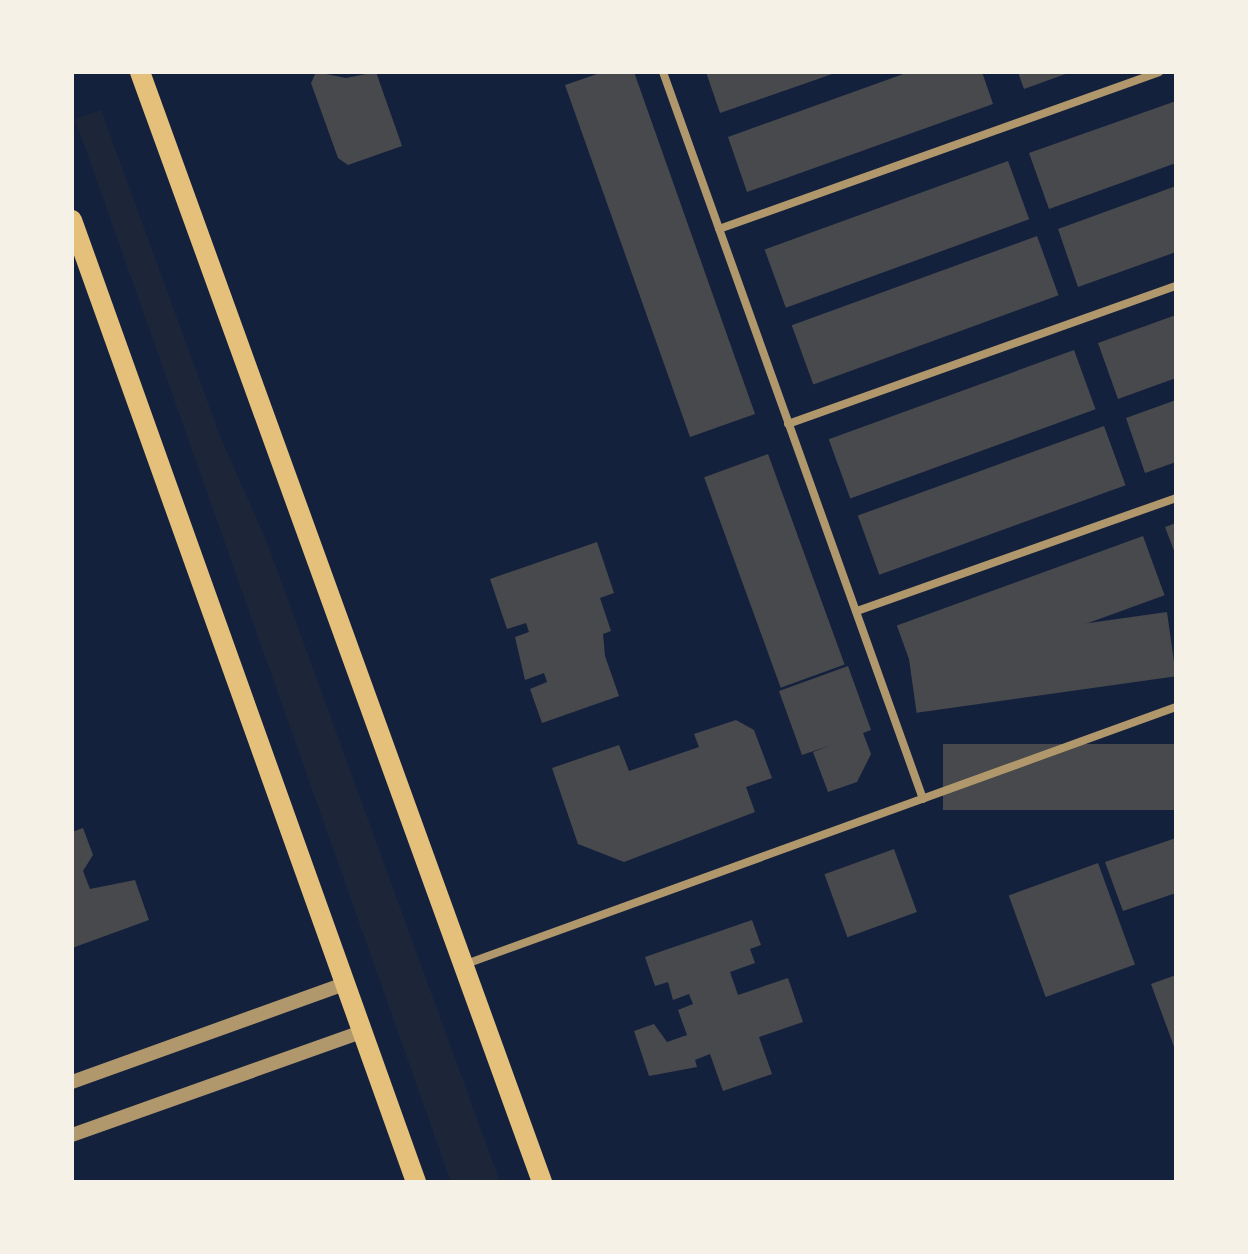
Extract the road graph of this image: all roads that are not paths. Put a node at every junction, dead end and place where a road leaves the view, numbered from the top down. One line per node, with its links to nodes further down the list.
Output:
1 (140, 72): 12 (main road)
2 (663, 72): 5 (street)
3 (1159, 72): 5 (street)
4 (72, 220): 13 (main road)
5 (719, 229): 7 (street)
6 (1176, 286): 7 (street)
7 (788, 424): 9 (street)
8 (1176, 498): 9 (street)
9 (857, 611): 11 (street)
10 (1176, 707): 11 (street)
11 (923, 799): 12 (street)
12 (463, 964): 18 (main road)
13 (344, 984): 14 (main road); 15 (street)
14 (361, 1032): 16 (street); 17 (main road)
15 (72, 1082)
16 (72, 1135)
17 (416, 1182)
18 (542, 1182)

